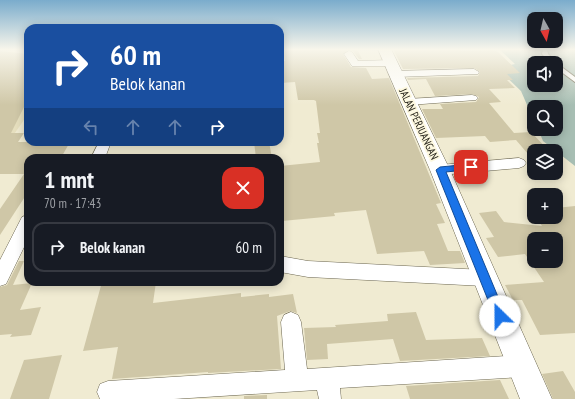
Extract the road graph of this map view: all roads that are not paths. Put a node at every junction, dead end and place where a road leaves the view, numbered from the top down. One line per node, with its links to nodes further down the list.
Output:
1 (393, 68): 7 (street, JALAN PERJUANGAN)
2 (437, 68): 4 (street)
3 (563, 71): 5 (lane)
4 (474, 72)
5 (575, 80)
6 (472, 98): 7 (street)
7 (409, 102): 9 (street, JALAN PERJUANGAN)
8 (519, 163): 9 (street)
9 (440, 170): 13 (street, JALAN PERJUANGAN)
10 (24, 230): 12 (street)
11 (284, 265): 13 (street)
12 (0, 278)
13 (484, 278): 15 (street, JALAN PERJUANGAN)
14 (292, 322): 16 (street)
15 (522, 366): 17 (street); 19 (street, JALAN PERJUANGAN)
16 (297, 380): 17 (street); 18 (street)
17 (328, 389)
18 (108, 392)
19 (536, 399)

